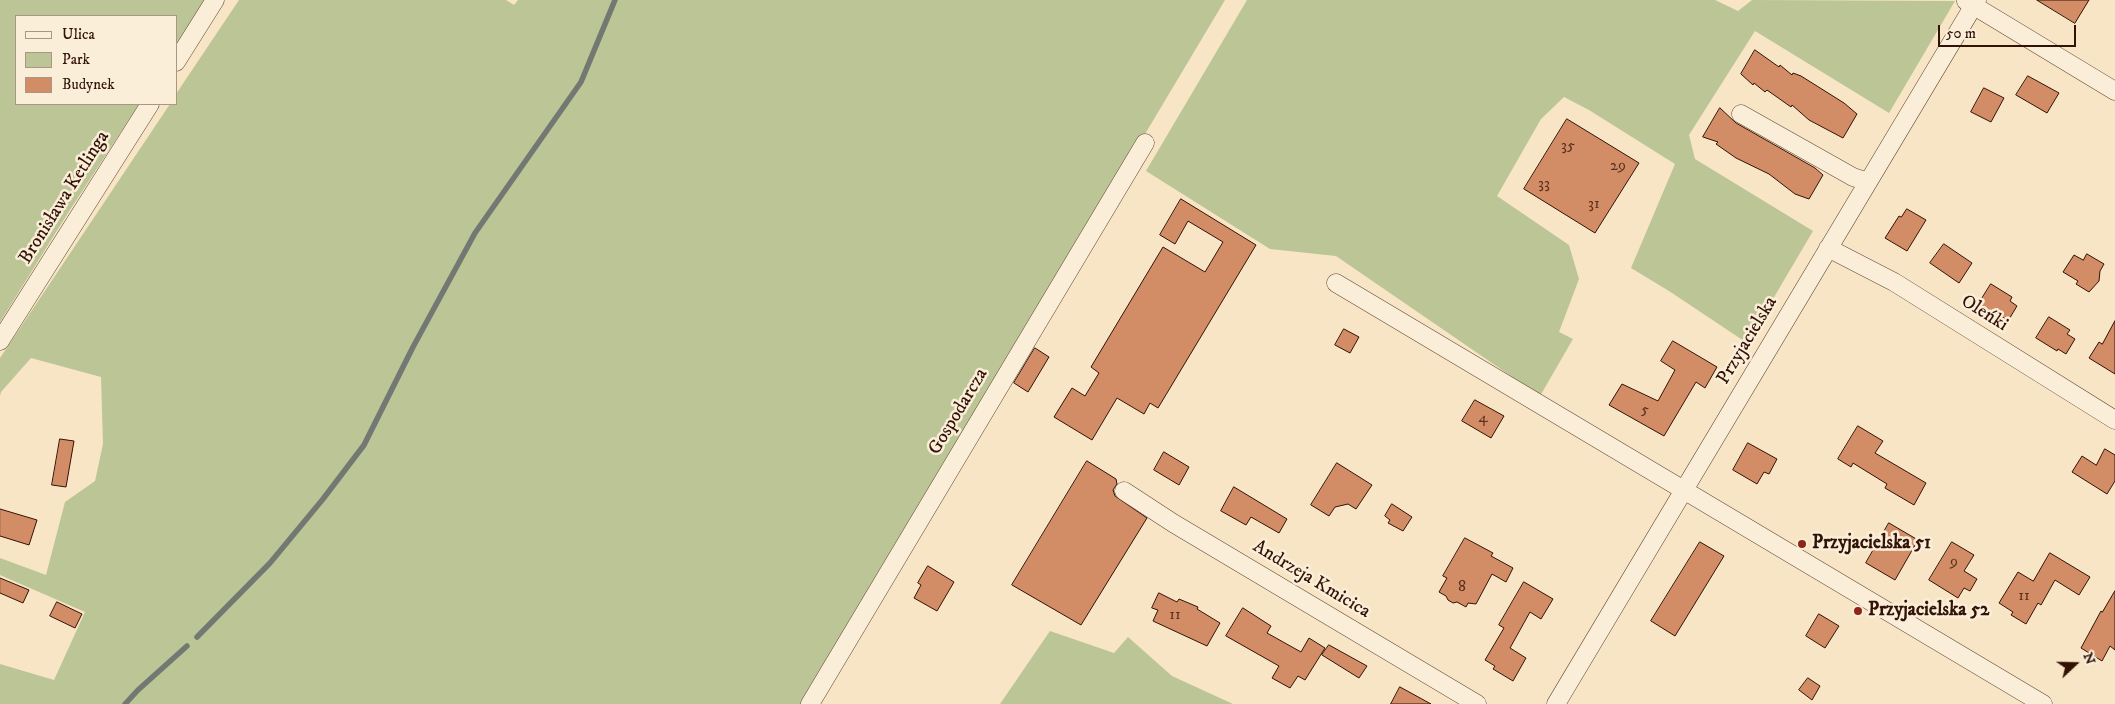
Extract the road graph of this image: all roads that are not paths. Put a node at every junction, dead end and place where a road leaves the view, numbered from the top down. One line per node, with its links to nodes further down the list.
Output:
1 (215, 0): 3 (street)
2 (1972, 2): 4 (street); 8 (street, Przyjacielska)
3 (178, 59)
4 (2115, 91)
5 (149, 105): 11 (street, Bronisława Ketlinga)
6 (1741, 114): 8 (street)
7 (1145, 143): 15 (street, Gospodarcza)
8 (1868, 182): 9 (street, Przyjacielska)
9 (1828, 248): 12 (street, Oleńki); 13 (street, Przyjacielska)
10 (1336, 283): 13 (street)
11 (0, 341)
12 (2115, 420)
13 (1683, 490): 17 (street, Przyjacielska); 18 (street)
14 (1124, 491): 16 (street, Andrzeja Kmicica)
15 (810, 704)
16 (1477, 704)
17 (1556, 704)
18 (2043, 704)

